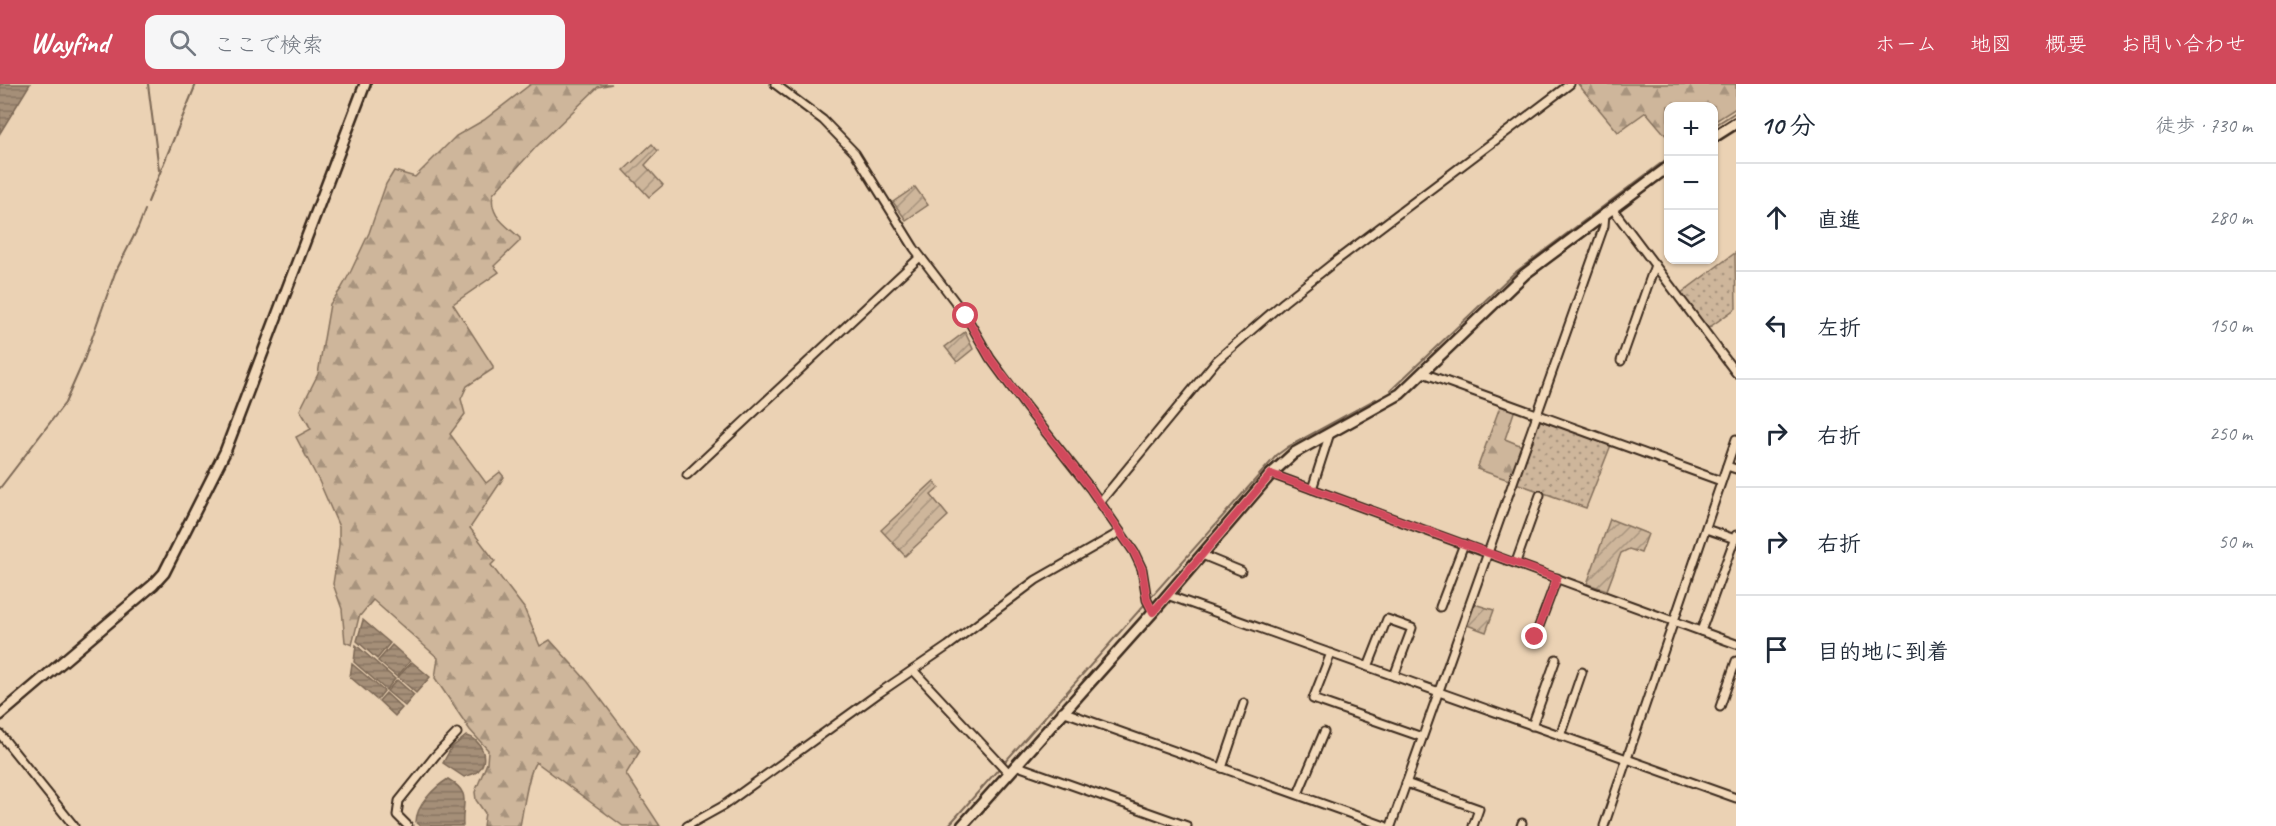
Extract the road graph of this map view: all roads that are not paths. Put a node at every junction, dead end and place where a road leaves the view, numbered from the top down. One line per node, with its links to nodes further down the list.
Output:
1 (365, 84): 51 (street)
2 (775, 84): 8 (street)
3 (1570, 84): 23 (street)
4 (1735, 125): 5 (street)
5 (1718, 134)
6 (1664, 170): 7 (street)
7 (1608, 211): 9 (street); 11 (street); 13 (street)
8 (920, 257): 19 (street); 23 (street)
9 (1655, 265): 10 (street); 12 (street)
10 (1621, 361)
11 (1423, 373): 13 (street); 14 (street)
12 (1736, 373)
13 (1536, 414): 20 (street); 28 (street)
14 (1330, 433): 18 (street); 21 (street)
15 (1736, 439): 16 (street)
16 (1727, 466): 17 (street); 20 (street)
17 (1736, 469)
18 (1271, 474): 21 (street); 29 (street)
19 (687, 476)
20 (1722, 481): 24 (street)
21 (1312, 489): 27 (street)
22 (1540, 495): 30 (street)
23 (1100, 502): 25 (street)
24 (1706, 529): 26 (street); 36 (street)
25 (1120, 532): 34 (street); 44 (street)
26 (1735, 537): 37 (street)
27 (1464, 544): 28 (street); 35 (street)
28 (1488, 552): 30 (street); 47 (street)
29 (1202, 555): 31 (street); 33 (street)
30 (1516, 562): 32 (street)
31 (1241, 571)
32 (1557, 578): 36 (street); 38 (street)
33 (1167, 595): 34 (street); 40 (street)
34 (1150, 605): 50 (street)
35 (1440, 607)
36 (1674, 622): 37 (street); 58 (street)
37 (1701, 631): 39 (street)
38 (1535, 637)
39 (1736, 644)
40 (1331, 653): 43 (street); 57 (street)
41 (1556, 659): 52 (street)
42 (1736, 661): 49 (street)
43 (1368, 667): 46 (street); 46 (street)
44 (913, 670): 59 (street); 66 (street)
45 (1582, 672): 56 (street)
46 (1394, 676): 47 (street)
47 (1438, 691): 52 (street); 57 (street)
48 (1244, 703): 60 (street)
49 (1720, 707)
50 (1062, 711): 59 (street); 60 (street)
51 (0, 715)
52 (1532, 726): 56 (street)
53 (1324, 732): 62 (street)
54 (457, 733): 65 (street)
55 (0, 734): 64 (street)
56 (1560, 736): 58 (street)
57 (1422, 737): 61 (street)
58 (1627, 760): 63 (street); 72 (street)
59 (1007, 766): 67 (street); 68 (street)
60 (1222, 768): 62 (street)
61 (1406, 783): 70 (street); 71 (street)
62 (1298, 794): 69 (street)
63 (1736, 798)
64 (74, 826)
65 (408, 826)
66 (687, 826)
67 (963, 826)
68 (1187, 826)
69 (1385, 826)
70 (1391, 826)
71 (1473, 826)
72 (1604, 826)

